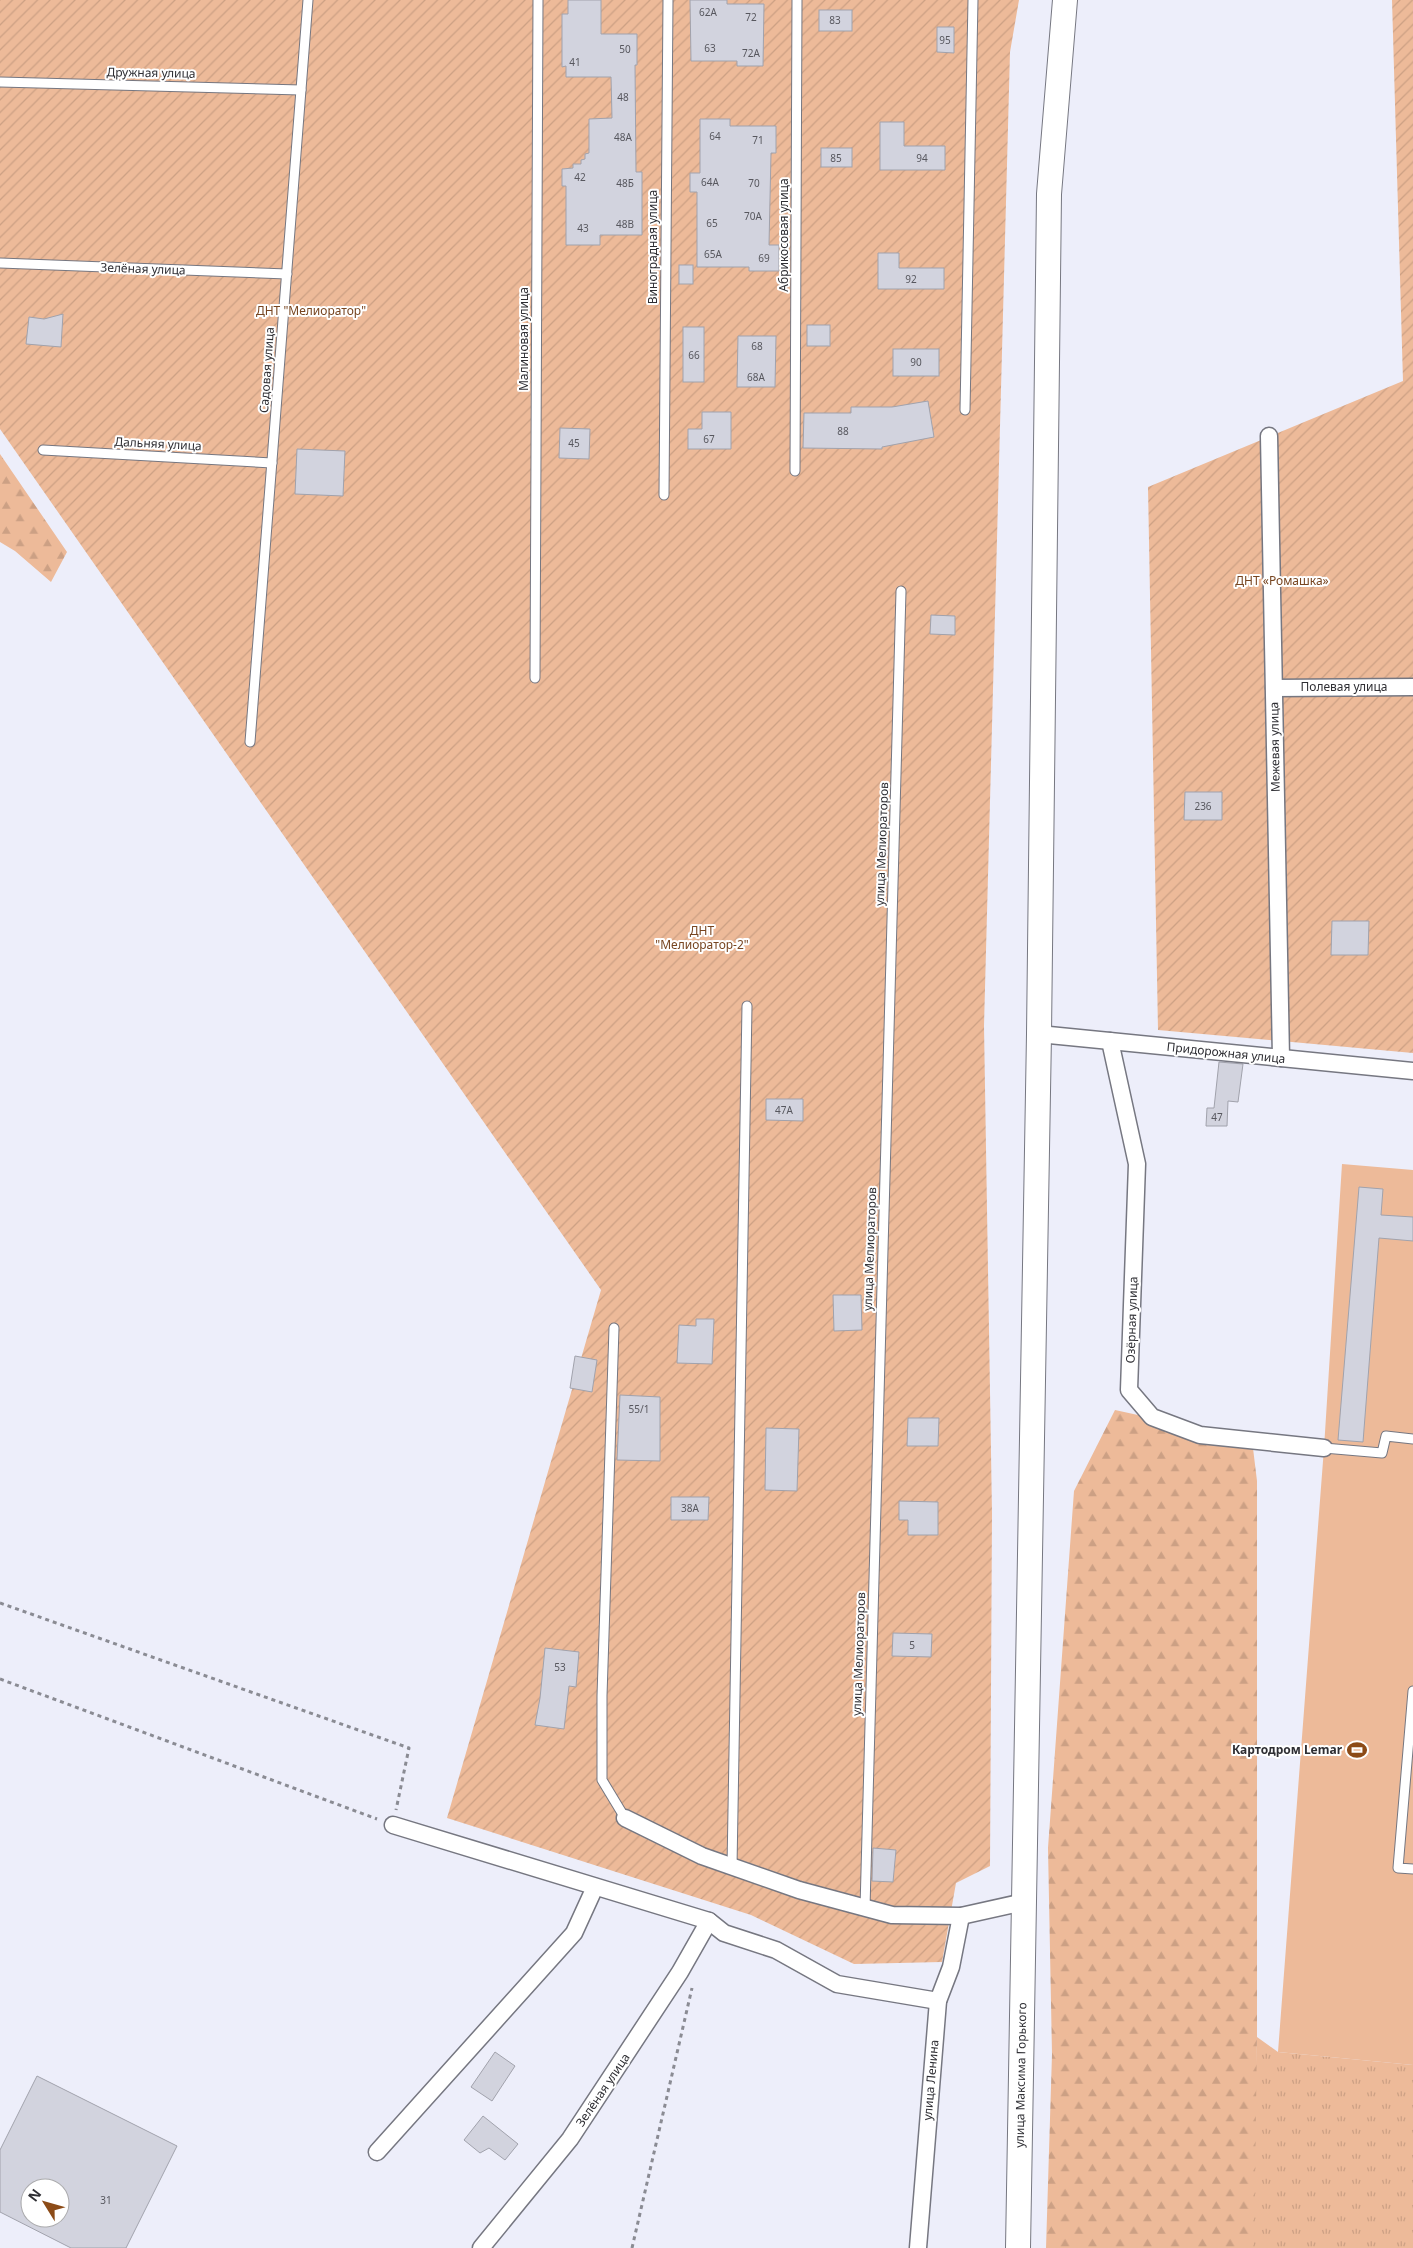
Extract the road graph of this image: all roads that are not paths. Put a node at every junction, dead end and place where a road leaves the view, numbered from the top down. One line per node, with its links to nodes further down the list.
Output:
1 (308, 0): 8 (lane, Садовая улица)
2 (538, 0): 18 (lane, Малиновая улица)
3 (668, 0): 16 (lane, Виноградная улица)
4 (797, 0): 15 (lane, Абрикосовая улица)
5 (973, 0): 11 (lane)
6 (1066, 0): 23 (main road, улица Максима Горького)
7 (0, 82): 8 (lane, Дружная улица)
8 (301, 90): 10 (lane, Садовая улица)
9 (0, 263): 10 (lane, Зелёная улица)
10 (287, 274): 14 (lane, Садовая улица)
11 (965, 410)
12 (1269, 436): 20 (street, Межевая улица)
13 (43, 450): 14 (lane, Дальняя улица)
14 (272, 463): 21 (lane, Садовая улица)
15 (796, 471)
16 (664, 495)
17 (901, 591): 37 (lane, улица Мелиораторов)
18 (535, 678)
19 (1413, 687): 20 (street, Полевая улица)
20 (1274, 688): 25 (street, Межевая улица)
21 (250, 742)
22 (746, 1006): 33 (lane)
23 (1039, 1034): 24 (street, Придорожная улица); 36 (main road, улица Максима Горького)
24 (1110, 1041): 25 (street, Придорожная улица); 29 (street, Озёрная улица)
25 (1281, 1058): 26 (street, Придорожная улица)
26 (1413, 1072)
27 (614, 1328): 31 (lane)
28 (1413, 1438): 29 (lane)
29 (1324, 1448)
30 (1413, 1691): 34 (lane)
31 (625, 1818): 33 (street)
32 (393, 1825): 35 (street)
33 (732, 1867): 37 (street)
34 (1413, 1869)
35 (595, 1887): 39 (street); 41 (street)
36 (1024, 1902): 38 (street); 44 (main road, улица Максима Горького)
37 (865, 1908): 38 (street)
38 (961, 1916): 40 (street, улица Ленина)
39 (709, 1921): 40 (street); 42 (street, Зелёная улица)
40 (938, 2001): 43 (street, улица Ленина)
41 (377, 2152)
42 (481, 2248)
43 (918, 2248)
44 (1018, 2248)

